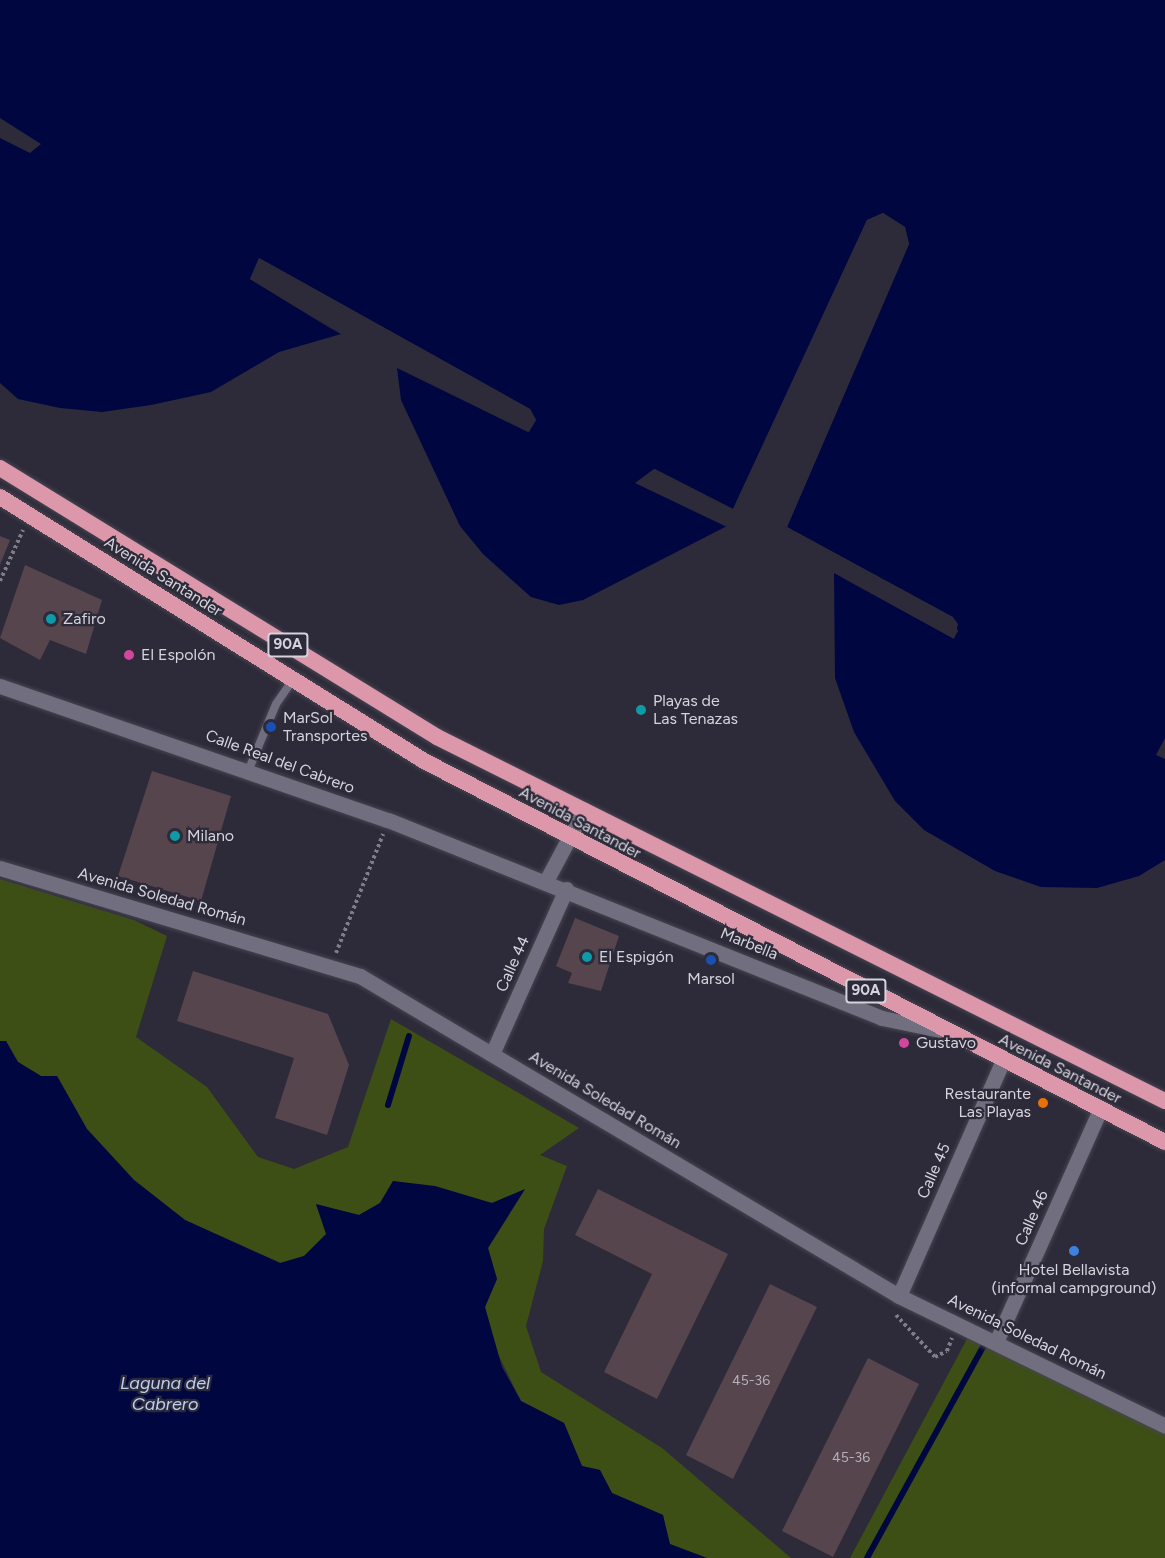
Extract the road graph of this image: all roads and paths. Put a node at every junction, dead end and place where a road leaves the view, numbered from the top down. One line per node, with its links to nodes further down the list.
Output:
1 (0, 468): 8 (highway, Avenida Santander / 90A)
2 (0, 497): 3 (highway, Avenida Santander / 90A)
3 (29, 515): 4 (path); 5 (highway, Avenida Santander / 90A)
4 (0, 581)
5 (293, 680): 7 (lane); 10 (highway, Avenida Santander / 90A)
6 (0, 686): 7 (street, Calle Real del Cabrero)
7 (249, 769): 9 (street, Calle Real del Cabrero)
8 (584, 810): 10 (street); 18 (highway, Avenida Santander / 90A)
9 (388, 820): 12 (street, Calle Real del Cabrero); 14 (path)
10 (568, 838): 12 (street); 15 (highway, Avenida Santander / 90A)
11 (0, 868): 14 (street, Avenida Soledad Román)
12 (546, 881): 13 (street, Marbella)
13 (566, 889): 15 (street, Marbella); 16 (street, Calle 44)
14 (332, 966): 16 (street, Avenida Soledad Román)
15 (942, 1030): 17 (highway, Avenida Santander / 90A)
16 (492, 1054): 21 (street, Avenida Soledad Román)
17 (1003, 1060): 19 (highway, Avenida Santander / 90A); 21 (street, Calle 45)
18 (1165, 1101)
19 (1100, 1110): 20 (highway, Avenida Santander / 90A); 24 (street, Calle 46)
20 (1165, 1142)
21 (899, 1296): 24 (street, Avenida Soledad Román)
22 (914, 1319): 23 (path)
23 (943, 1332)
24 (997, 1340): 25 (street, Avenida Soledad Román)
25 (1165, 1426)

